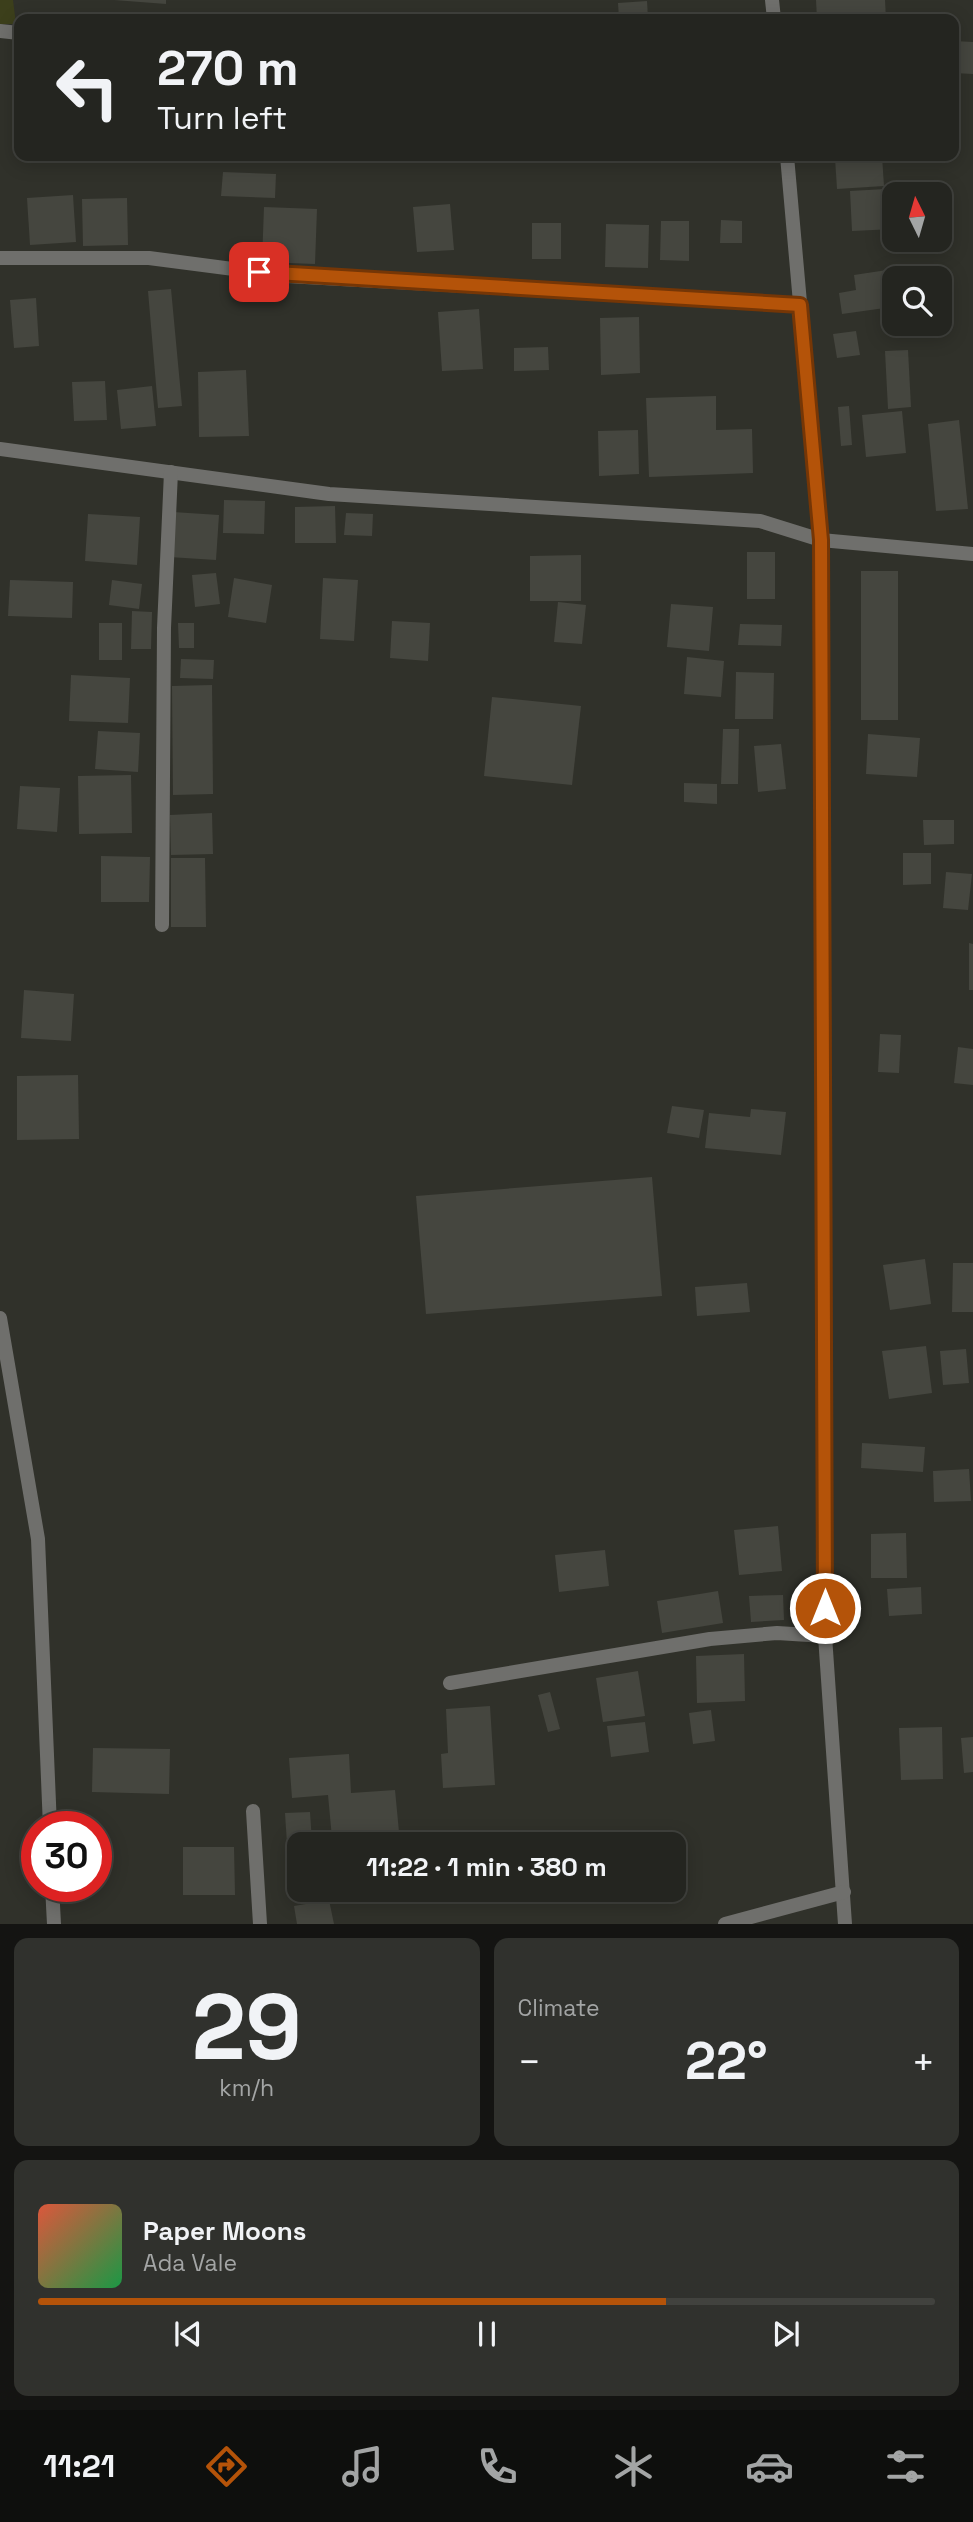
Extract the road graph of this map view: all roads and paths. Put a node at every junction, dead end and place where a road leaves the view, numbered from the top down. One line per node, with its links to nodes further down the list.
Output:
1 (787, 161): 3 (street)
2 (0, 258): 3 (street)
3 (800, 305): 6 (street)
4 (0, 449): 5 (street)
5 (171, 472): 6 (street); 8 (street)
6 (821, 540): 7 (street); 10 (street)
7 (973, 554)
8 (162, 925)
9 (0, 1318): 12 (street)
10 (825, 1636): 11 (street); 14 (street)
11 (450, 1683)
12 (49, 1811)
13 (253, 1811): 17 (street)
14 (844, 1892): 18 (street); 19 (street)
15 (53, 1902): 16 (street)
16 (54, 1923)
17 (260, 1923)
18 (725, 1923)
19 (845, 1923)

